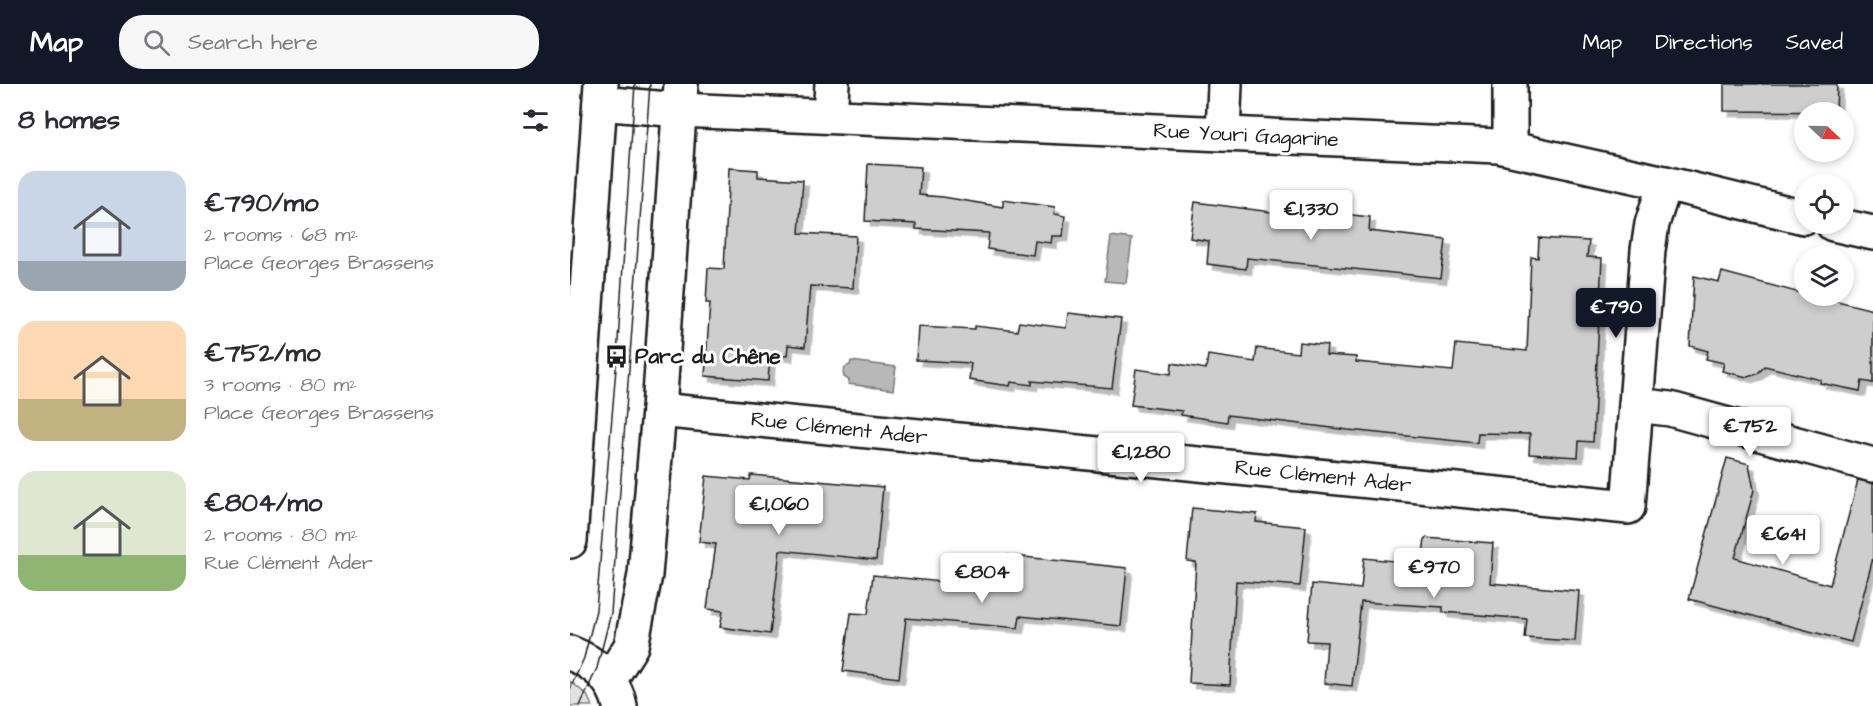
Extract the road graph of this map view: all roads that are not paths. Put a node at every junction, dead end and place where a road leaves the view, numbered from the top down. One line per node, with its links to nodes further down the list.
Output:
1 (832, 84): 6 (street)
2 (1225, 84): 7 (street)
3 (1510, 84): 8 (street)
4 (601, 93): 5 (street, Rue Youri Gagarine); 16 (street)
5 (680, 97): 6 (street, Rue Youri Gagarine); 14 (street)
6 (830, 116): 7 (street, Rue Youri Gagarine)
7 (1223, 134): 8 (street, Rue Youri Gagarine)
8 (1510, 148): 9 (street, Rue Youri Gagarine)
9 (1665, 183): 10 (street, Rue Youri Gagarine); 13 (street)
10 (1794, 215)
11 (1854, 229): 12 (street)
12 (1873, 233)
13 (1636, 405): 14 (street, Rue Clément Ader); 15 (street)
14 (659, 410): 18 (street)
15 (1873, 465)
16 (570, 541)
17 (570, 653): 18 (street)
18 (615, 694)

